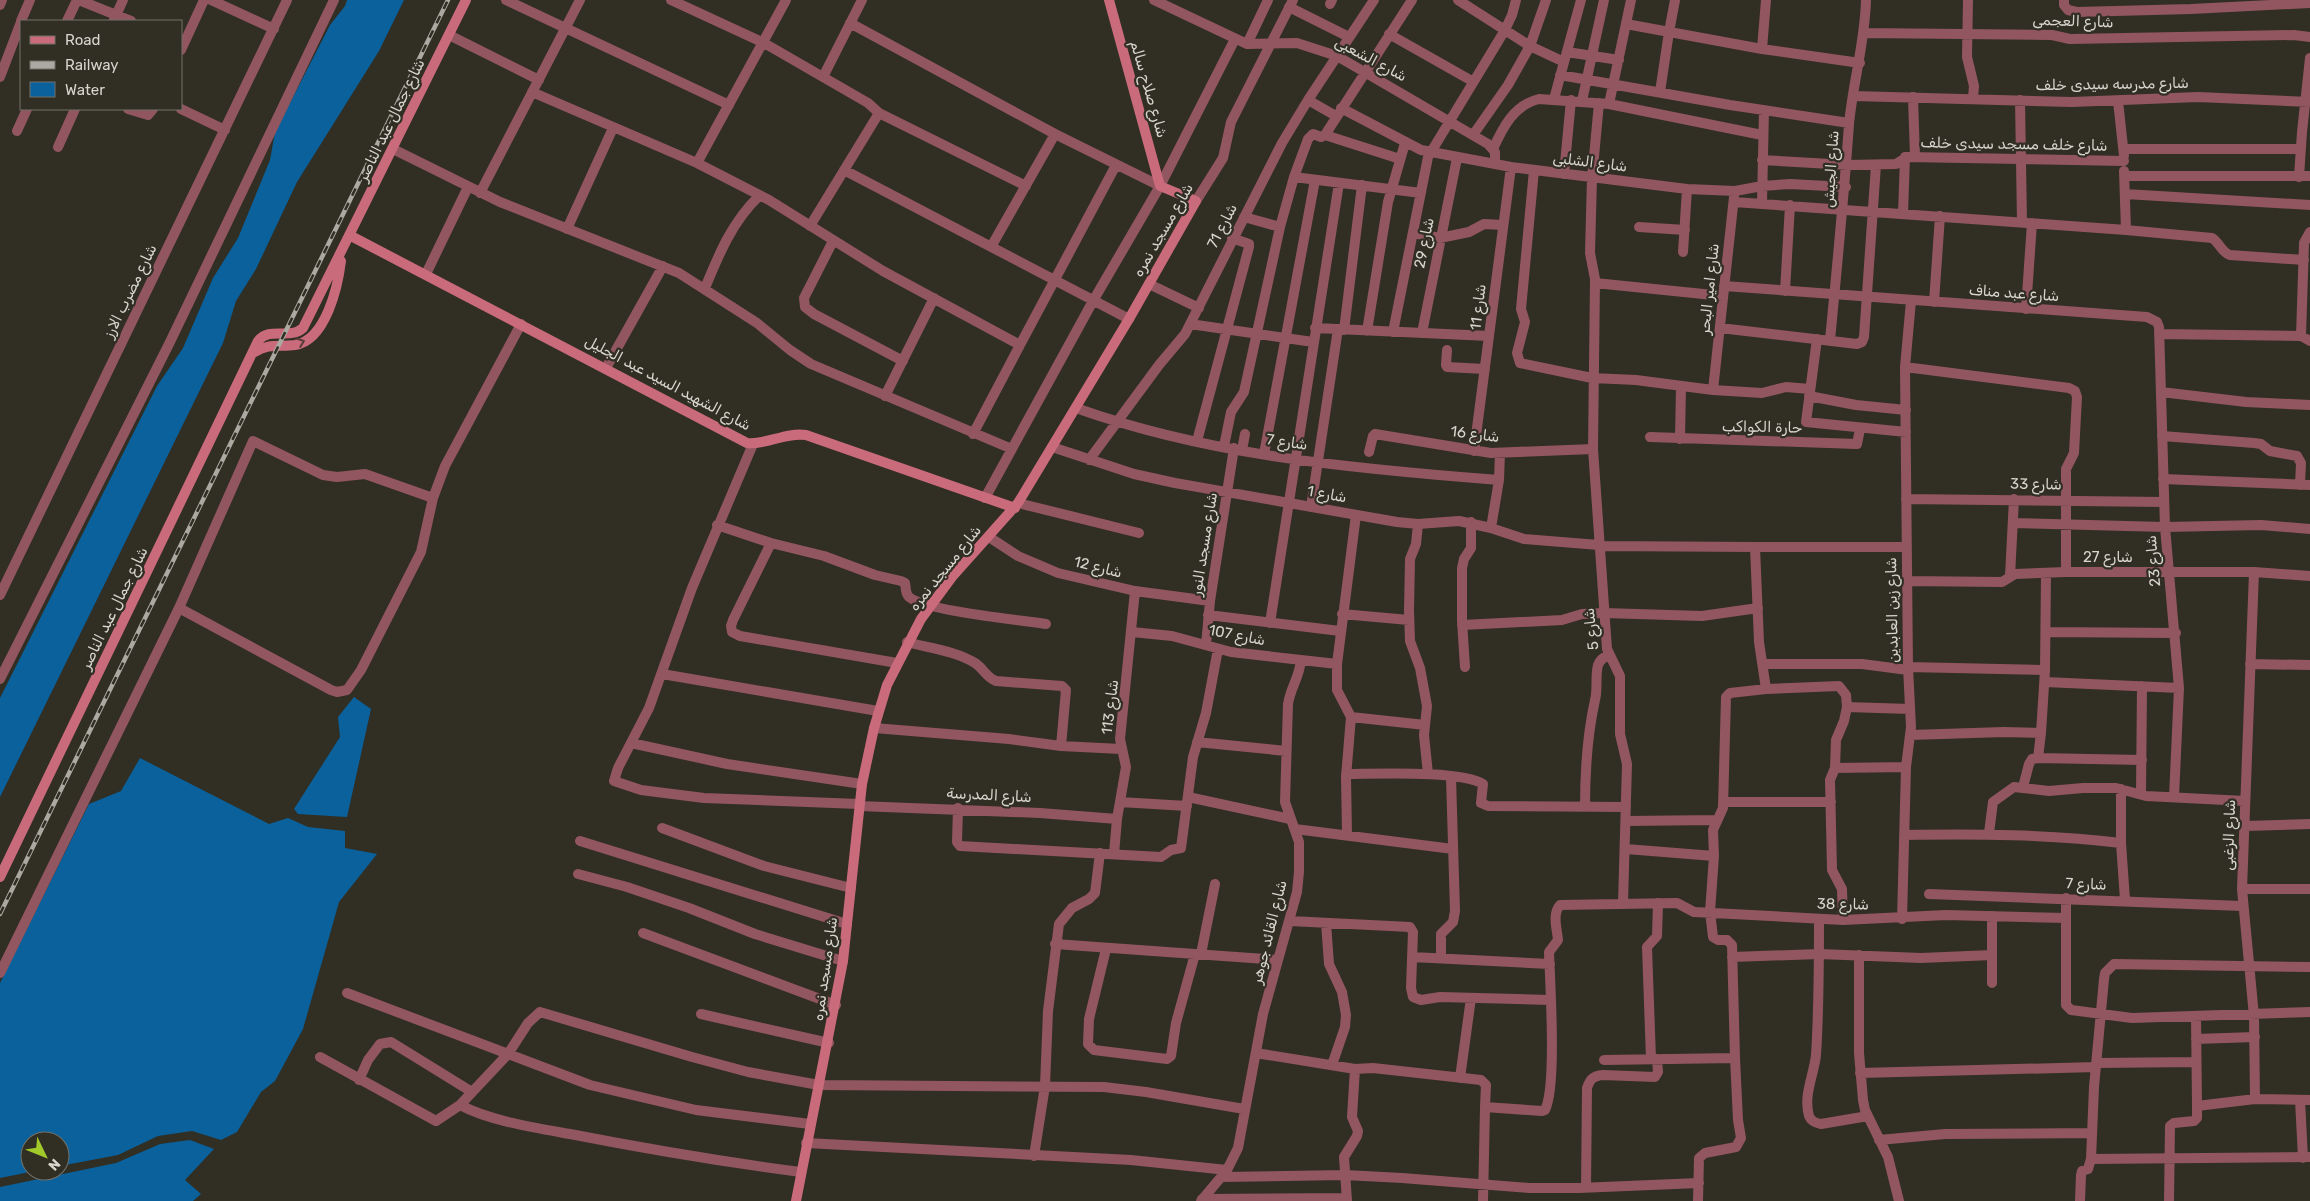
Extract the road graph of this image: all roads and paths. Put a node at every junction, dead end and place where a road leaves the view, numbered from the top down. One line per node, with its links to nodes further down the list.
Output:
1 (2, 0): 34 (street)
2 (30, 0): 36 (street)
3 (78, 0): 35 (street); 37 (street)
4 (122, 0): 35 (street)
5 (204, 0): 55 (street)
6 (211, 0): 41 (street)
7 (287, 0): 41 (street, شارع مضرب الارز)
8 (334, 0): 309 (street)
9 (466, 0): 48 (street, شارع جمال عبد الناصر)
10 (506, 0): 42 (street)
11 (580, 0): 42 (street)
12 (671, 0): 52 (street)
13 (786, 0): 52 (street)
14 (862, 0): 38 (street)
15 (1109, 0): 132 (street, شارع صلاح سالم)
16 (1154, 0): 51 (street, شارع الشعبى)
17 (1268, 0): 54 (street)
18 (1374, 0): 49 (street, شارع 71)
19 (1412, 0): 46 (street)
20 (1458, 0): 43 (street)
21 (1516, 0): 43 (street)
22 (1546, 0): 56 (street)
23 (1581, 0): 58 (street)
24 (1604, 0): 59 (street)
25 (1631, 0): 39 (street, شارع 5)
26 (1675, 0): 44 (street)
27 (1766, 0): 57 (street)
28 (1866, 0): 45 (street, شارع الجيش)
29 (1968, 0): 47 (street)
30 (2064, 0): 33 (street)
31 (2310, 3): 33 (street)
32 (1291, 4): 49 (street); 53 (street, شارع مسجد نمره)
33 (2156, 5)
34 (0, 6)
35 (115, 18)
36 (22, 20)
37 (68, 20)
38 (850, 23): 68 (street); 99 (street)
39 (1626, 24): 44 (street); 62 (street, شارع 5)
40 (20, 25): 67 (street)
41 (274, 29): 97 (street, شارع مضرب الارز)
42 (566, 29): 70 (street); 85 (street)
43 (1505, 30): 56 (street); 71 (street)
44 (1668, 32): 57 (street); 74 (street)
45 (1864, 33): 47 (street, شارع العجمى); 64 (street, شارع الجيش)
46 (1390, 34): 65 (street); 71 (street)
47 (1966, 34): 50 (street, شارع العجمى); 78 (street)
48 (449, 35): 70 (street); 106 (street, شارع جمال عبد الناصر)
49 (1349, 37): 60 (street, شارع 71)
50 (2310, 37)
51 (1235, 39): 54 (street, شارع الشعبى); 132 (street)
52 (764, 43): 68 (street); 85 (street)
53 (1271, 43): 54 (street, شارع الشعبى); 60 (street, شارع الشعبى); 144 (street, شارع مسجد نمره)
54 (1246, 44)
55 (182, 45)
56 (1530, 46): 63 (street); 101 (street)
57 (1762, 49): 64 (street)
58 (1567, 52): 59 (street); 63 (street)
59 (1591, 55): 62 (street); 69 (street)
60 (1337, 56): 65 (street, شارع الشعبى); 79 (street, شارع 71)
61 (2310, 58): 83 (street)
62 (1619, 60): 72 (street, شارع 5)
63 (1564, 62): 66 (street)
64 (1860, 63): 75 (street, شارع الجيش)
65 (1365, 71): 92 (street); 94 (street, شارع الشعبى)
66 (1560, 74): 69 (street); 77 (street)
67 (0, 76)
68 (823, 77): 93 (street)
69 (1586, 78): 72 (street); 81 (street)
70 (539, 80): 73 (street)
71 (1472, 81): 94 (street)
72 (1614, 84): 74 (street); 84 (street, شارع 5)
73 (532, 92): 96 (street); 141 (street)
74 (1660, 92): 91 (street)
75 (1854, 96): 76 (street, شارع مدرسه سيدى خلف); 95 (street, شارع الجيش)
76 (1913, 97): 78 (street, شارع مدرسه سيدى خلف); 110 (street)
77 (1554, 98): 81 (street); 105 (street)
78 (1972, 98): 80 (street, شارع مدرسه سيدى خلف)
79 (1308, 100): 92 (street, شارع الشلبى); 153 (street, شارع 71)
80 (2020, 100): 82 (street, شارع مدرسه سيدى خلف); 113 (street)
81 (1576, 101): 84 (street); 124 (street)
82 (2118, 101): 83 (street, شارع مدرسه سيدى خلف); 107 (street)
83 (2307, 102): 108 (street)
84 (1604, 103): 102 (street); 128 (street, شارع 5)
85 (729, 106): 116 (street)
86 (182, 109): 97 (street)
87 (27, 110): 98 (street)
88 (75, 110): 104 (street)
89 (131, 110): 90 (street)
90 (152, 110)
91 (1764, 110): 95 (street); 102 (street)
92 (1339, 112): 100 (street); 103 (street, شارع الشلبى)
93 (879, 113): 122 (street); 131 (street)
94 (1449, 120): 101 (street, شارع الشعبى); 109 (street)
95 (1849, 123): 119 (street, شارع الجيش)
96 (613, 128): 116 (street); 159 (street)
97 (225, 130): 279 (street, شارع مضرب الارز)
98 (17, 131)
99 (1055, 134): 118 (street); 131 (street)
100 (1325, 135): 112 (street); 127 (street)
101 (1473, 135): 105 (street, شارع الشعبى)
102 (1762, 135): 114 (street)
103 (1406, 143): 109 (street, شارع الشلبى); 112 (street)
104 (58, 147)
105 (1493, 148): 117 (street)
106 (393, 149): 136 (street); 164 (street, شارع جمال عبد الناصر)
107 (2124, 149): 108 (street); 115 (street)
108 (2300, 149): 126 (street)
109 (1430, 152): 111 (street, شارع الشلبى); 140 (street)
110 (1910, 157): 113 (street, شارع خلف مسجد سيدى خلف); 120 (street, شارع خلف مسجد سيدى خلف); 151 (street)
111 (1457, 158): 117 (street, شارع الشلبى); 166 (street, شارع 29)
112 (1400, 159): 138 (street)
113 (2021, 159): 115 (street, شارع خلف مسجد سيدى خلف); 154 (street)
114 (1762, 160): 119 (street, شارع خلف مسجد سيدى خلف); 134 (street)
115 (2124, 161): 125 (street)
116 (697, 163): 143 (street)
117 (1495, 164): 121 (street, شارع الشلبى)
118 (1116, 165): 132 (street); 173 (street)
119 (1848, 165): 120 (street, شارع خلف مسجد سيدى خلف); 135 (street, شارع الجيش)
120 (1876, 165): 150 (street)
121 (1511, 167): 123 (street, شارع الشلبى); 155 (street, شارع 11)
122 (844, 170): 156 (street); 168 (street)
123 (1534, 170): 124 (street, شارع الشلبى); 213 (street)
124 (1564, 174): 128 (street, شارع الشلبى)
125 (2125, 176): 126 (street); 142 (street)
126 (2305, 176)
127 (1294, 177): 129 (street); 157 (street)
128 (1592, 178): 137 (street, شارع الشلبى); 174 (street, شارع 5)
129 (1315, 180): 130 (street); 202 (street)
130 (1339, 183): 133 (street); 192 (street)
131 (1026, 186): 168 (street)
132 (1160, 186): 144 (street); 183 (street)
133 (1362, 186): 138 (street); 195 (street)
134 (1762, 186): 135 (street, شارع الشلبى); 139 (street, شارع الشلبى); 146 (street)
135 (1846, 187): 149 (street, شارع الجيش)
136 (468, 188): 141 (street); 172 (street)
137 (1687, 188): 139 (street, شارع الشلبى); 160 (street)
138 (1391, 189): 140 (street); 196 (street)
139 (1735, 191): 145 (street, شارع امير البحر)
140 (1421, 192): 163 (street)
141 (480, 193): 159 (street)
142 (2125, 194): 148 (street); 161 (street)
143 (759, 196): 156 (street); 177 (street)
144 (1196, 201): 175 (street, شارع مسجد نمره)
145 (1734, 202): 146 (street); 176 (street, شارع امير البحر)
146 (1762, 203): 147 (street)
147 (1790, 205): 149 (street); 178 (street)
148 (2310, 205)
149 (1843, 210): 150 (street); 179 (street, شارع الجيش)
150 (1873, 212): 151 (street); 182 (street)
151 (1903, 214): 152 (street)
152 (1940, 216): 154 (street); 185 (street)
153 (1244, 217): 157 (street); 165 (street, شارع 71)
154 (2027, 223): 161 (street); 187 (street)
155 (1504, 225): 166 (street); 201 (street, شارع 11)
156 (810, 226): 167 (street)
157 (1280, 227): 199 (street)
158 (1639, 227): 160 (street)
159 (567, 229): 171 (street)
160 (1685, 230): 169 (street)
161 (2126, 230): 170 (street)
162 (2310, 232): 170 (street)
163 (1413, 233): 166 (street); 197 (street)
164 (351, 236): 172 (street, شارع الشهيد السيد عبد الجليل); 367 (street, شارع جمال عبد الناصر)
165 (1232, 238): 186 (street, شارع 71); 194 (street)
166 (1440, 238): 198 (street, شارع 29)
167 (834, 241): 181 (street); 209 (street)
168 (991, 247): 173 (street)
169 (1683, 252)
170 (2304, 260): 204 (street)
171 (663, 266): 177 (street); 211 (street)
172 (426, 274): 190 (street, شارع الشهيد السيد عبد الجليل)
173 (1054, 280): 183 (street); 207 (street)
174 (1595, 283): 180 (street); 213 (street, شارع 5)
175 (1149, 284): 186 (street); 188 (street, شارع مسجد نمره)
176 (1724, 286): 178 (street, شارع عبد مناف); 180 (street, شارع امير البحر)
177 (706, 288): 218 (street)
178 (1785, 291): 179 (street, شارع عبد مناف)
179 (1834, 295): 182 (street, شارع عبد مناف); 205 (street, شارع الجيش)
180 (1723, 296): 193 (street, شارع امير البحر)
181 (934, 298): 207 (street); 209 (street)
182 (1867, 298): 184 (street, شارع عبد مناف); 205 (street)
183 (1094, 301): 188 (street); 234 (street)
184 (1912, 301): 185 (street, شارع عبد مناف); 210 (street, شارع زين العابدين)
185 (1934, 302): 187 (street, شارع عبد مناف)
186 (1199, 308): 191 (street, شارع 71)
187 (2026, 309): 189 (street, شارع عبد مناف)
188 (1129, 319): 220 (street, شارع مسجد نمره)
189 (2157, 322): 200 (street, شارع 23)
190 (521, 324): 211 (street, شارع الشهيد السيد عبد الجليل); 247 (street)
191 (1190, 324): 194 (street); 222 (street, شارع 71)
192 (1315, 328): 195 (street); 206 (street)
193 (1720, 328): 203 (street); 215 (street, شارع امير البحر)
194 (1225, 330): 199 (street); 230 (street)
195 (1341, 330): 196 (street); 242 (street)
196 (1367, 331): 197 (street)
197 (1393, 332): 198 (street)
198 (1422, 333): 201 (street)
199 (1255, 334): 202 (street); 233 (street)
200 (2159, 334): 204 (street); 217 (street, شارع 23)
201 (1489, 336): 212 (street, شارع 11)
202 (1284, 338): 206 (street); 239 (street)
203 (1817, 339): 205 (street); 216 (street)
204 (2306, 339)
205 (1830, 340)
206 (1313, 342): 240 (street)
207 (1020, 345): 225 (street)
208 (1447, 350): 212 (street)
209 (903, 361): 218 (street)
210 (1905, 366): 221 (street, شارع زين العابدين); 251 (street)
211 (606, 368): 231 (street, شارع الشهيد السيد عبد الجليل)
212 (1485, 369): 236 (street, شارع 11)
213 (1592, 378): 214 (street); 235 (street, شارع 5)
214 (1681, 386): 215 (street); 229 (street)
215 (1713, 390): 216 (street)
216 (1810, 392): 221 (street); 223 (street)
217 (2160, 392): 219 (street); 227 (street, شارع 23)
218 (885, 396): 225 (street)
219 (2310, 405)
220 (1076, 408): 222 (street, شارع 7); 232 (street, شارع مسجد نمره)
221 (1906, 410): 224 (street, شارع زين العابدين)
222 (1118, 423): 230 (street, شارع 7); 241 (street, شارع 71)
223 (1860, 429): 224 (street); 229 (street, حارة الكواكب)
224 (1906, 432): 249 (street, شارع زين العابدين)
225 (974, 434): 234 (street)
226 (1245, 434): 233 (street)
227 (2162, 436): 243 (street, شارع 23); 245 (street)
228 (1650, 437): 229 (street, حارة الكواكب)
229 (1680, 439)
230 (1197, 441): 233 (street, شارع 7)
231 (754, 444): 248 (street, شارع الشهيد السيد عبد الجليل); 261 (street)
232 (1052, 447): 241 (street, شارع 1); 254 (street, شارع مسجد نمره)
233 (1234, 448): 239 (street, شارع 7); 246 (street, شارع مسجد النور)
234 (1012, 449): 248 (street)
235 (1593, 449): 238 (street, شارع 16); 268 (street, شارع 5)
236 (1474, 451): 237 (street, شارع 16); 238 (street, شارع 16)
237 (1369, 452)
238 (1500, 453): 244 (street)
239 (1264, 454): 240 (street, شارع 7)
240 (1297, 459): 242 (street, شارع 7); 253 (street)
241 (1090, 460): 246 (street, شارع 1)
242 (1318, 462): 244 (street, شارع 7); 255 (street)
243 (2163, 479): 245 (street); 252 (street, شارع 23)
244 (1499, 480): 263 (street)
245 (2305, 485)
246 (1227, 492): 253 (street, شارع 1); 280 (street, شارع مسجد النور)
247 (433, 498): 282 (street); 282 (street)
248 (985, 498): 254 (street, شارع الشهيد السيد عبد الجليل)
249 (1906, 499): 250 (street, شارع 33); 270 (street, شارع زين العابدين)
250 (2014, 499): 251 (street, شارع 33); 258 (street)
251 (2065, 500): 252 (street, شارع 33); 260 (street)
252 (2164, 502): 262 (street, شارع 23)
253 (1290, 503): 255 (street, شارع 1); 288 (street)
254 (1016, 506): 265 (street); 266 (street, شارع مسجد نمره)
255 (1311, 507): 256 (street, شارع 1)
256 (1356, 515): 259 (street, شارع 1); 285 (street)
257 (1471, 522): 259 (street, شارع 1); 263 (street, شارع 1); 290 (street)
258 (2013, 523): 260 (street); 275 (street)
259 (1418, 524): 287 (street)
260 (2066, 524): 262 (street); 271 (street)
261 (717, 525): 267 (street); 308 (street)
262 (2165, 527): 264 (street); 272 (street, شارع 23)
263 (1491, 528): 268 (street, شارع 1)
264 (2310, 529)
265 (1139, 532)
266 (989, 537): 278 (street, شارع 12); 281 (street, شارع مسجد نمره)
267 (771, 543): 281 (street); 300 (street)
268 (1600, 545): 269 (street, شارع 1); 284 (street, شارع 5)
269 (1756, 547): 270 (street, شارع 1); 283 (street)
270 (1906, 547): 277 (street, شارع زين العابدين)
271 (2066, 572): 272 (street, شارع 27); 274 (street, شارع 27)
272 (2169, 572): 273 (street, شارع 27); 294 (street, شارع 23)
273 (2254, 572): 276 (street, شارع 27); 303 (street, شارع الزغبى)
274 (2046, 573): 275 (street, شارع 27); 293 (street)
275 (2010, 576): 277 (street, شارع 27)
276 (2310, 576)
277 (1907, 581): 306 (street, شارع زين العابدين)
278 (1135, 591): 280 (street, شارع 12); 291 (street, شارع 113)
279 (0, 595)
280 (1210, 601): 286 (street, شارع مسجد النور)
281 (930, 607): 289 (street); 295 (street, شارع مسجد نمره)
282 (179, 608): 402 (street)
283 (1758, 608): 284 (street); 302 (street)
284 (1604, 613): 290 (street); 298 (street, شارع 5)
285 (1342, 614): 287 (street); 292 (street)
286 (1208, 615): 288 (street); 296 (street, شارع مسجد النور)
287 (1409, 620): 318 (street)
288 (1270, 623): 292 (street)
289 (1046, 624)
290 (1462, 625): 305 (street)
291 (1132, 632): 296 (street, شارع 107); 325 (street, شارع 113)
292 (1340, 632): 301 (street)
293 (2046, 632): 294 (street); 307 (street)
294 (2176, 633): 312 (street, شارع 23)
295 (907, 642): 300 (street, شارع مسجد نمره); 324 (street)
296 (1206, 645): 297 (street, شارع 107)
297 (1218, 649): 299 (street, شارع 107); 322 (street)
298 (1609, 655): 345 (street); 346 (street, شارع 5)
299 (1301, 660): 301 (street, شارع 107); 326 (street, شارع القائد جوهر)
300 (897, 663): 316 (street, شارع مسجد نمره)
301 (1336, 664): 317 (street)
302 (1763, 664): 306 (street); 313 (street)
303 (2250, 664): 304 (street); 339 (street, شارع الزغبى)
304 (2310, 666)
305 (1466, 667)
306 (1908, 668): 307 (street); 315 (street, شارع زين العابدين)
307 (2045, 670): 310 (street)
308 (662, 674): 316 (street); 323 (street)
309 (0, 679)
310 (2045, 682): 311 (street); 320 (street)
311 (2142, 686): 312 (street); 328 (street)
312 (2179, 688): 338 (street, شارع 23)
313 (1766, 689): 314 (street); 342 (street)
314 (1847, 707): 315 (street); 330 (street)
315 (1910, 709): 321 (street, شارع زين العابدين)
316 (878, 711): 319 (street, شارع مسجد نمره)
317 (1351, 717): 318 (street); 331 (street)
318 (1426, 725): 332 (street)
319 (874, 728): 324 (street); 334 (street, شارع مسجد نمره)
320 (2041, 733): 321 (street); 327 (street)
321 (1910, 735): 329 (street, شارع زين العابدين)
322 (1197, 742): 326 (street); 341 (street)
323 (631, 743): 334 (street); 344 (street, شارع المدرسة)
324 (1061, 746): 325 (street)
325 (1121, 749): 340 (street, شارع 113)
326 (1286, 751): 349 (street, شارع القائد جوهر)
327 (2038, 758): 328 (street); 335 (street)
328 (2142, 760): 337 (street)
329 (1906, 767): 330 (street); 358 (street, شارع زين العابدين)
330 (1835, 768): 343 (street)
331 (1346, 774): 332 (street); 357 (street)
332 (1428, 774): 333 (street)
333 (1451, 777): 345 (street); 361 (street)
334 (862, 784): 344 (street, شارع مسجد نمره)
335 (2023, 787): 336 (street); 356 (street)
336 (2121, 789): 337 (street); 360 (street)
337 (2141, 794): 338 (street)
338 (2174, 797): 339 (street)
339 (2246, 801): 353 (street, شارع الزغبى)
340 (1120, 802): 341 (street); 348 (street, شارع 113)
341 (1187, 802): 349 (street); 364 (street)
342 (1723, 802): 343 (street); 350 (street)
343 (1831, 802): 383 (street)
344 (859, 805): 347 (street, شارع المدرسة); 369 (street, شارع مسجد نمره)
345 (1585, 807): 346 (street)
346 (1626, 807): 351 (street, شارع 5)
347 (958, 808): 348 (street, شارع المدرسة); 363 (street)
348 (1117, 819): 364 (street, شارع 113)
349 (1290, 819): 355 (street, شارع القائد جوهر)
350 (1716, 820): 351 (street); 365 (street)
351 (1626, 821): 362 (street, شارع 5)
352 (2310, 824): 353 (street)
353 (2244, 826): 370 (street, شارع الزغبى)
354 (662, 828): 369 (street)
355 (1295, 829): 357 (street); 384 (street, شارع القائد جوهر)
356 (1989, 833): 358 (street); 360 (street)
357 (1347, 835): 361 (street)
358 (1904, 835): 382 (street, شارع زين العابدين)
359 (580, 841): 386 (street)
360 (2121, 843): 374 (street)
361 (1453, 849): 395 (street)
362 (1626, 849): 365 (street); 375 (street, شارع 5)
363 (1100, 853): 364 (street); 388 (street)
364 (1114, 854)
365 (1714, 856): 378 (street)
366 (578, 874): 398 (street)
367 (0, 877)
368 (1216, 884): 390 (street)
369 (851, 888): 386 (street, شارع مسجد نمره)
370 (2242, 889): 371 (street); 377 (street, شارع الزغبى)
371 (2310, 889)
372 (1930, 894): 373 (street, شارع 7)
373 (2066, 898): 374 (street, شارع 7); 380 (street)
374 (2124, 900): 377 (street, شارع 7)
375 (1623, 903): 376 (street, شارع 38); 399 (street, شارع 38)
376 (1658, 903): 378 (street, شارع 38); 420 (street)
377 (2242, 906): 400 (street, شارع الزغبى)
378 (1710, 912): 381 (street, شارع 38); 396 (street)
379 (1992, 916): 380 (street, شارع 38); 382 (street, شارع 38); 393 (street)
380 (2066, 918): 410 (street)
381 (1819, 919): 383 (street, شارع 38); 391 (street)
382 (1902, 919): 383 (street, شارع 38)
383 (1843, 920)
384 (1290, 921): 385 (street); 397 (street, شارع القائد جوهر)
385 (1326, 923): 394 (street); 423 (street)
386 (847, 924): 398 (street, شارع مسجد نمره)
387 (643, 933): 407 (street)
388 (1055, 944): 389 (street); 430 (street)
389 (1106, 949): 390 (street); 390 (street)
390 (1198, 954): 397 (street)
391 (1819, 954): 392 (street); 396 (street); 438 (street)
392 (1859, 955): 393 (street); 426 (street)
393 (1992, 955): 403 (street)
394 (1412, 957): 395 (street); 405 (street)
395 (1441, 957): 399 (street)
396 (1732, 957): 419 (street)
397 (1278, 960): 416 (street, شارع القائد جوهر)
398 (844, 961): 407 (street, شارع مسجد نمره)
399 (1550, 964): 406 (street)
400 (2250, 967): 401 (street); 410 (street); 412 (street, شارع الزغبى)
401 (2310, 967)
402 (0, 973)
403 (1992, 983)
404 (347, 993): 417 (street)
405 (1471, 998): 406 (street); 427 (street)
406 (1550, 1000): 435 (street)
407 (836, 1005): 415 (street, شارع مسجد نمره)
408 (2310, 1012): 412 (street)
409 (701, 1014): 415 (street)
410 (2102, 1014): 411 (street); 424 (street)
411 (2196, 1016): 412 (street); 414 (street)
412 (2254, 1016): 413 (street, شارع الزغبى)
413 (2255, 1037): 414 (street); 432 (street, شارع الزغبى)
414 (2196, 1039): 422 (street)
415 (829, 1043): 429 (street, شارع مسجد نمره)
416 (1256, 1053): 423 (street); 437 (street, شارع القائد جوهر)
417 (508, 1054): 429 (street); 431 (street); 439 (street)
418 (320, 1056): 428 (street)
419 (1735, 1058): 420 (street); 450 (street)
420 (1654, 1059): 421 (street); 452 (street)
421 (1604, 1060)
422 (2196, 1062): 424 (street); 436 (street)
423 (1332, 1065): 425 (street)
424 (2096, 1065): 426 (street); 440 (street)
425 (1355, 1069): 427 (street); 449 (street)
426 (1860, 1073): 438 (street)
427 (1460, 1078): 435 (street)
428 (359, 1080): 431 (street); 434 (street)
429 (819, 1085): 430 (street); 439 (street, شارع مسجد نمره)
430 (1044, 1086): 437 (street); 443 (street)
431 (472, 1092): 434 (street)
432 (2254, 1098): 433 (street); 436 (street)
433 (2305, 1100): 444 (street)
434 (460, 1105): 447 (street)
435 (1485, 1106): 451 (street)
436 (2197, 1106): 446 (street)
437 (1244, 1109): 448 (street, شارع القائد جوهر)
438 (1868, 1116): 441 (street)
439 (810, 1124): 442 (street, شارع مسجد نمره)
440 (2092, 1133): 441 (street); 445 (street)
441 (1879, 1140): 458 (street)
442 (806, 1143): 443 (street); 447 (street, شارع مسجد نمره)
443 (1034, 1156): 448 (street)
444 (2306, 1158): 446 (street)
445 (2091, 1159): 446 (street); 459 (street)
446 (2170, 1159): 460 (street)
447 (801, 1172): 455 (street, شارع مسجد نمره)
448 (1224, 1173): 449 (street); 454 (street, شارع القائد جوهر)
449 (1345, 1176): 451 (street); 453 (street)
450 (1699, 1183): 452 (street); 457 (street)
451 (1483, 1186): 452 (street); 456 (street)
452 (1586, 1188)
453 (1347, 1199): 454 (street)
454 (1202, 1200)
455 (796, 1201)
456 (1483, 1201)
457 (1698, 1201)
458 (1899, 1201)
459 (2080, 1201)
460 (2169, 1201)

